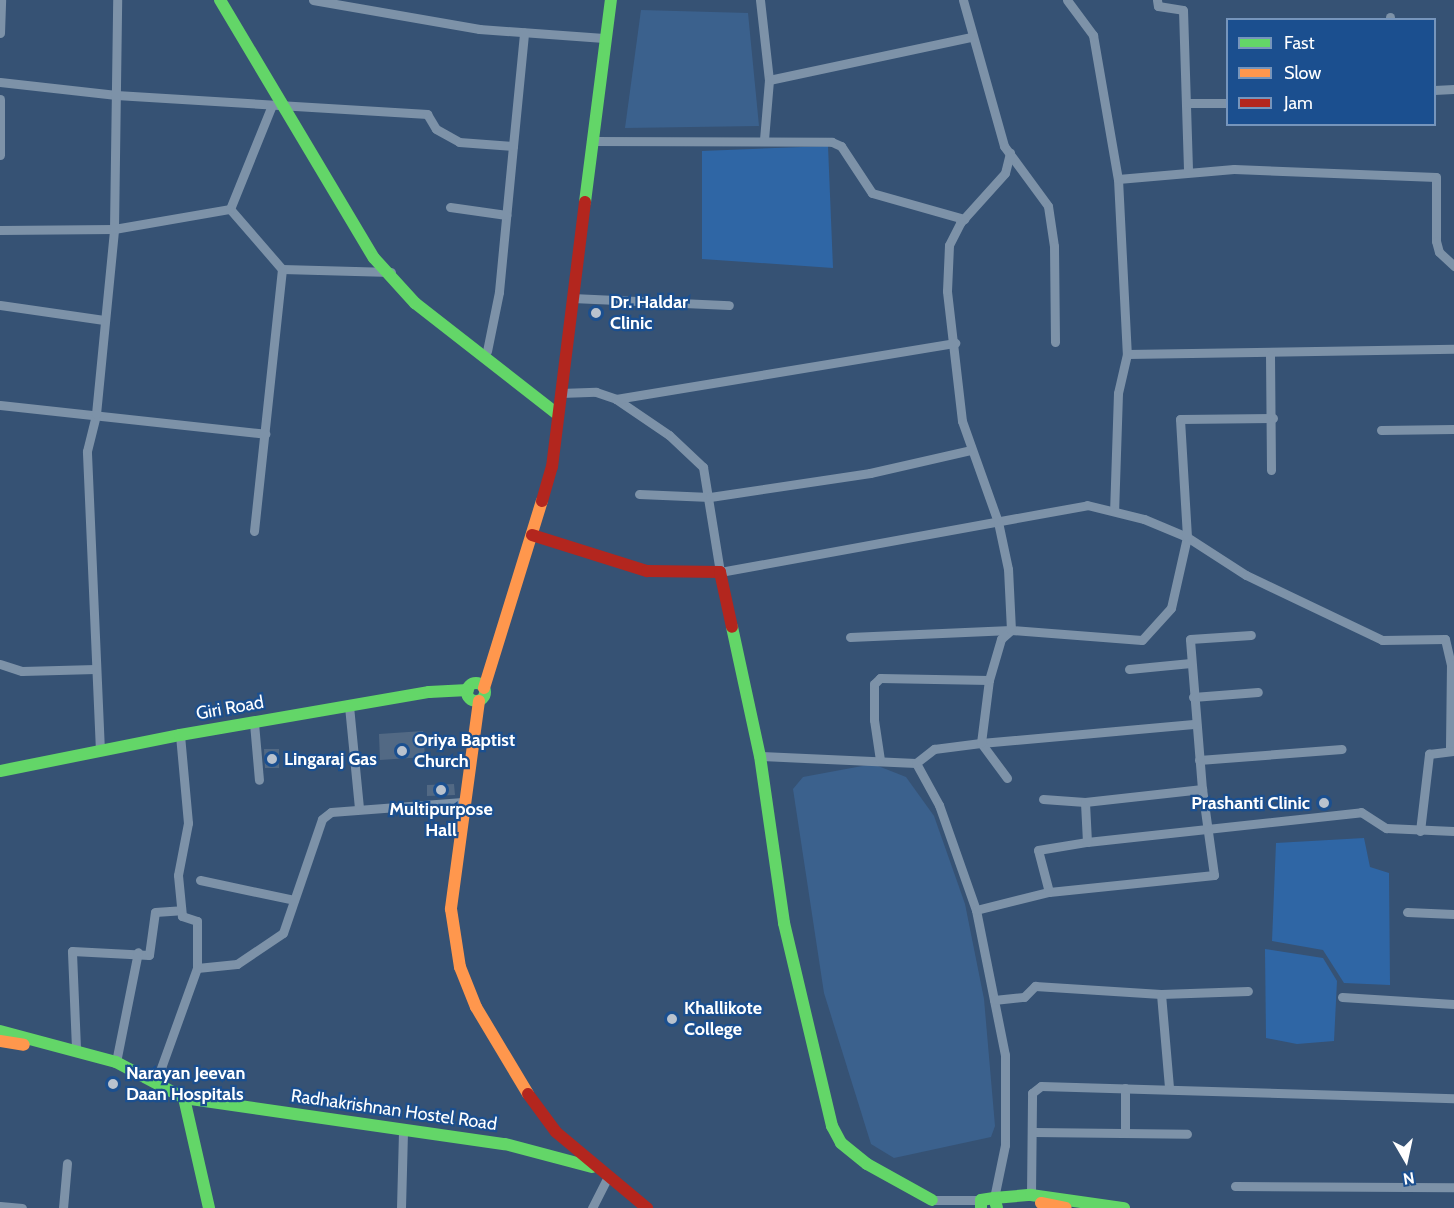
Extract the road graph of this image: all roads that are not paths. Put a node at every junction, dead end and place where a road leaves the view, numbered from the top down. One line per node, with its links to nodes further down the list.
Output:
1 (2, 0): 12 (street)
2 (117, 0): 20 (street)
3 (220, 0): 24 (main road)
4 (230, 0): 24 (main road)
5 (313, 0): 11 (street)
6 (611, 0): 15 (main road)
7 (760, 0): 16 (street)
8 (963, 0): 14 (street)
9 (1067, 0): 31 (street)
10 (1157, 0): 22 (street)
11 (340, 2): 13 (street)
12 (0, 33)
13 (524, 33): 15 (street); 27 (street)
14 (971, 37): 16 (street); 28 (street)
15 (604, 38): 26 (main road)
16 (769, 80): 25 (street)
17 (0, 82): 20 (street)
18 (1454, 89): 19 (street)
19 (1436, 90)
20 (116, 95): 24 (street); 36 (street)
21 (0, 99): 29 (street)
22 (1187, 103): 23 (street); 30 (street)
23 (1226, 104)
24 (282, 106): 27 (street); 33 (street); 40 (main road)
25 (764, 140): 26 (street); 35 (street)
26 (591, 141): 41 (main road)
27 (513, 146): 34 (street)
28 (1010, 153): 35 (street); 45 (street)
29 (0, 155)
30 (1188, 171): 31 (street); 38 (street)
31 (1118, 179): 49 (street)
32 (450, 207): 34 (street)
33 (230, 209): 36 (street); 39 (street)
34 (506, 215): 48 (street)
35 (964, 219): 46 (street)
36 (114, 228): 37 (street); 44 (street)
37 (0, 230)
38 (1454, 266)
39 (282, 270): 40 (street); 58 (street)
40 (390, 272): 48 (main road); 52 (main road)
41 (572, 298): 43 (street); 52 (main road)
42 (0, 305): 44 (street)
43 (729, 305)
44 (104, 320): 54 (street)
45 (1055, 342)
46 (955, 343): 51 (street); 59 (street)
47 (1454, 349): 50 (street)
48 (487, 351): 52 (main road)
49 (1127, 354): 50 (street); 63 (street)
50 (1270, 355): 55 (street)
51 (616, 399): 52 (street); 62 (street)
52 (558, 404): 66 (main road)
53 (0, 405): 54 (street)
54 (96, 414): 58 (street); 75 (street)
55 (1273, 418): 60 (street); 67 (street)
56 (1454, 429): 57 (street)
57 (1381, 430)
58 (265, 434): 65 (street)
59 (971, 450): 62 (street); 64 (street)
60 (1271, 471)
61 (639, 494): 62 (street)
62 (710, 497): 68 (street)
63 (1114, 512): 64 (street); 67 (street)
64 (998, 522): 68 (street); 69 (street)
65 (254, 531)
66 (532, 535): 68 (main road); 78 (main road)
67 (1187, 537): 69 (street); 74 (street)
68 (720, 572): 91 (main road)
69 (1011, 630): 71 (street); 77 (street)
70 (1251, 636): 72 (street)
71 (850, 637)
72 (1191, 663): 76 (street); 81 (street)
73 (0, 664): 75 (street)
74 (1452, 664): 90 (street)
75 (95, 669): 89 (street)
76 (1129, 669)
77 (989, 680): 87 (street); 92 (street)
78 (484, 688): 79 (main road, Giri Road); 82 (main road)
79 (468, 690): 82 (main road); 83 (main road, Giri Road)
80 (1258, 692): 81 (street)
81 (1193, 697): 85 (street)
82 (479, 701): 100 (main road)
83 (349, 706): 84 (main road, Giri Road); 102 (street)
84 (254, 723): 86 (main road, Giri Road); 97 (street)
85 (1196, 724): 87 (street); 93 (street)
86 (180, 735): 89 (main road, Giri Road); 110 (street)
87 (981, 743): 94 (street); 96 (street)
88 (1342, 749): 93 (street)
89 (100, 751): 95 (main road, Giri Road)
90 (1452, 751): 104 (street)
91 (760, 756): 92 (street); 142 (main road)
92 (880, 760): 94 (street)
93 (1199, 760): 98 (street)
94 (916, 763): 111 (street)
95 (0, 771)
96 (1007, 778)
97 (259, 780)
98 (1202, 789): 101 (street); 103 (street)
99 (1043, 799): 101 (street)
100 (463, 802): 102 (street); 132 (main road)
101 (1085, 802): 106 (street)
102 (359, 808): 109 (street)
103 (1210, 826): 104 (street); 106 (street); 108 (street)
104 (1420, 831): 105 (street)
105 (1454, 831)
106 (1087, 842): 108 (street)
107 (200, 880): 109 (street)
108 (1049, 892): 111 (street)
109 (294, 900): 115 (street)
110 (181, 910): 114 (street); 115 (street)
111 (976, 910): 119 (street)
112 (1407, 912): 113 (street)
113 (1454, 914)
114 (138, 952): 123 (street); 124 (street)
115 (197, 968): 125 (street)
116 (1248, 991): 117 (street)
117 (1161, 994): 119 (street); 127 (street)
118 (1342, 998): 120 (street)
119 (994, 1000): 143 (street)
120 (1454, 1004)
121 (0, 1031): 123 (main road)
122 (0, 1041): 128 (main road)
123 (76, 1048): 124 (main road)
124 (116, 1062): 125 (main road)
125 (157, 1079): 128 (main road)
126 (1125, 1088): 127 (street); 131 (street); 133 (street)
127 (1169, 1088): 129 (street)
128 (184, 1098): 130 (main road, Radhakrishnan Hostel Road); 147 (main road)
129 (1454, 1098)
130 (403, 1129): 135 (main road, Radhakrishnan Hostel Road); 148 (street)
131 (1034, 1131): 133 (street); 141 (street)
132 (556, 1132): 135 (main road); 137 (main road)
133 (1125, 1133): 134 (street)
134 (1187, 1134)
135 (544, 1152): 137 (main road, Radhakrishnan Hostel Road)
136 (67, 1163): 146 (street)
137 (596, 1168): 138 (main road)
138 (608, 1177): 149 (street); 150 (main road)
139 (1235, 1186): 140 (street)
140 (1454, 1187)
141 (1031, 1195): 143 (main road); 153 (main road)
142 (932, 1200): 143 (street); 151 (street)
143 (990, 1204): 152 (main road)
144 (0, 1206): 145 (street)
145 (22, 1208)
146 (63, 1208)
147 (209, 1208)
148 (401, 1208)
149 (592, 1208)
150 (646, 1208)
151 (947, 1208)
152 (1066, 1208)
153 (1124, 1208)

